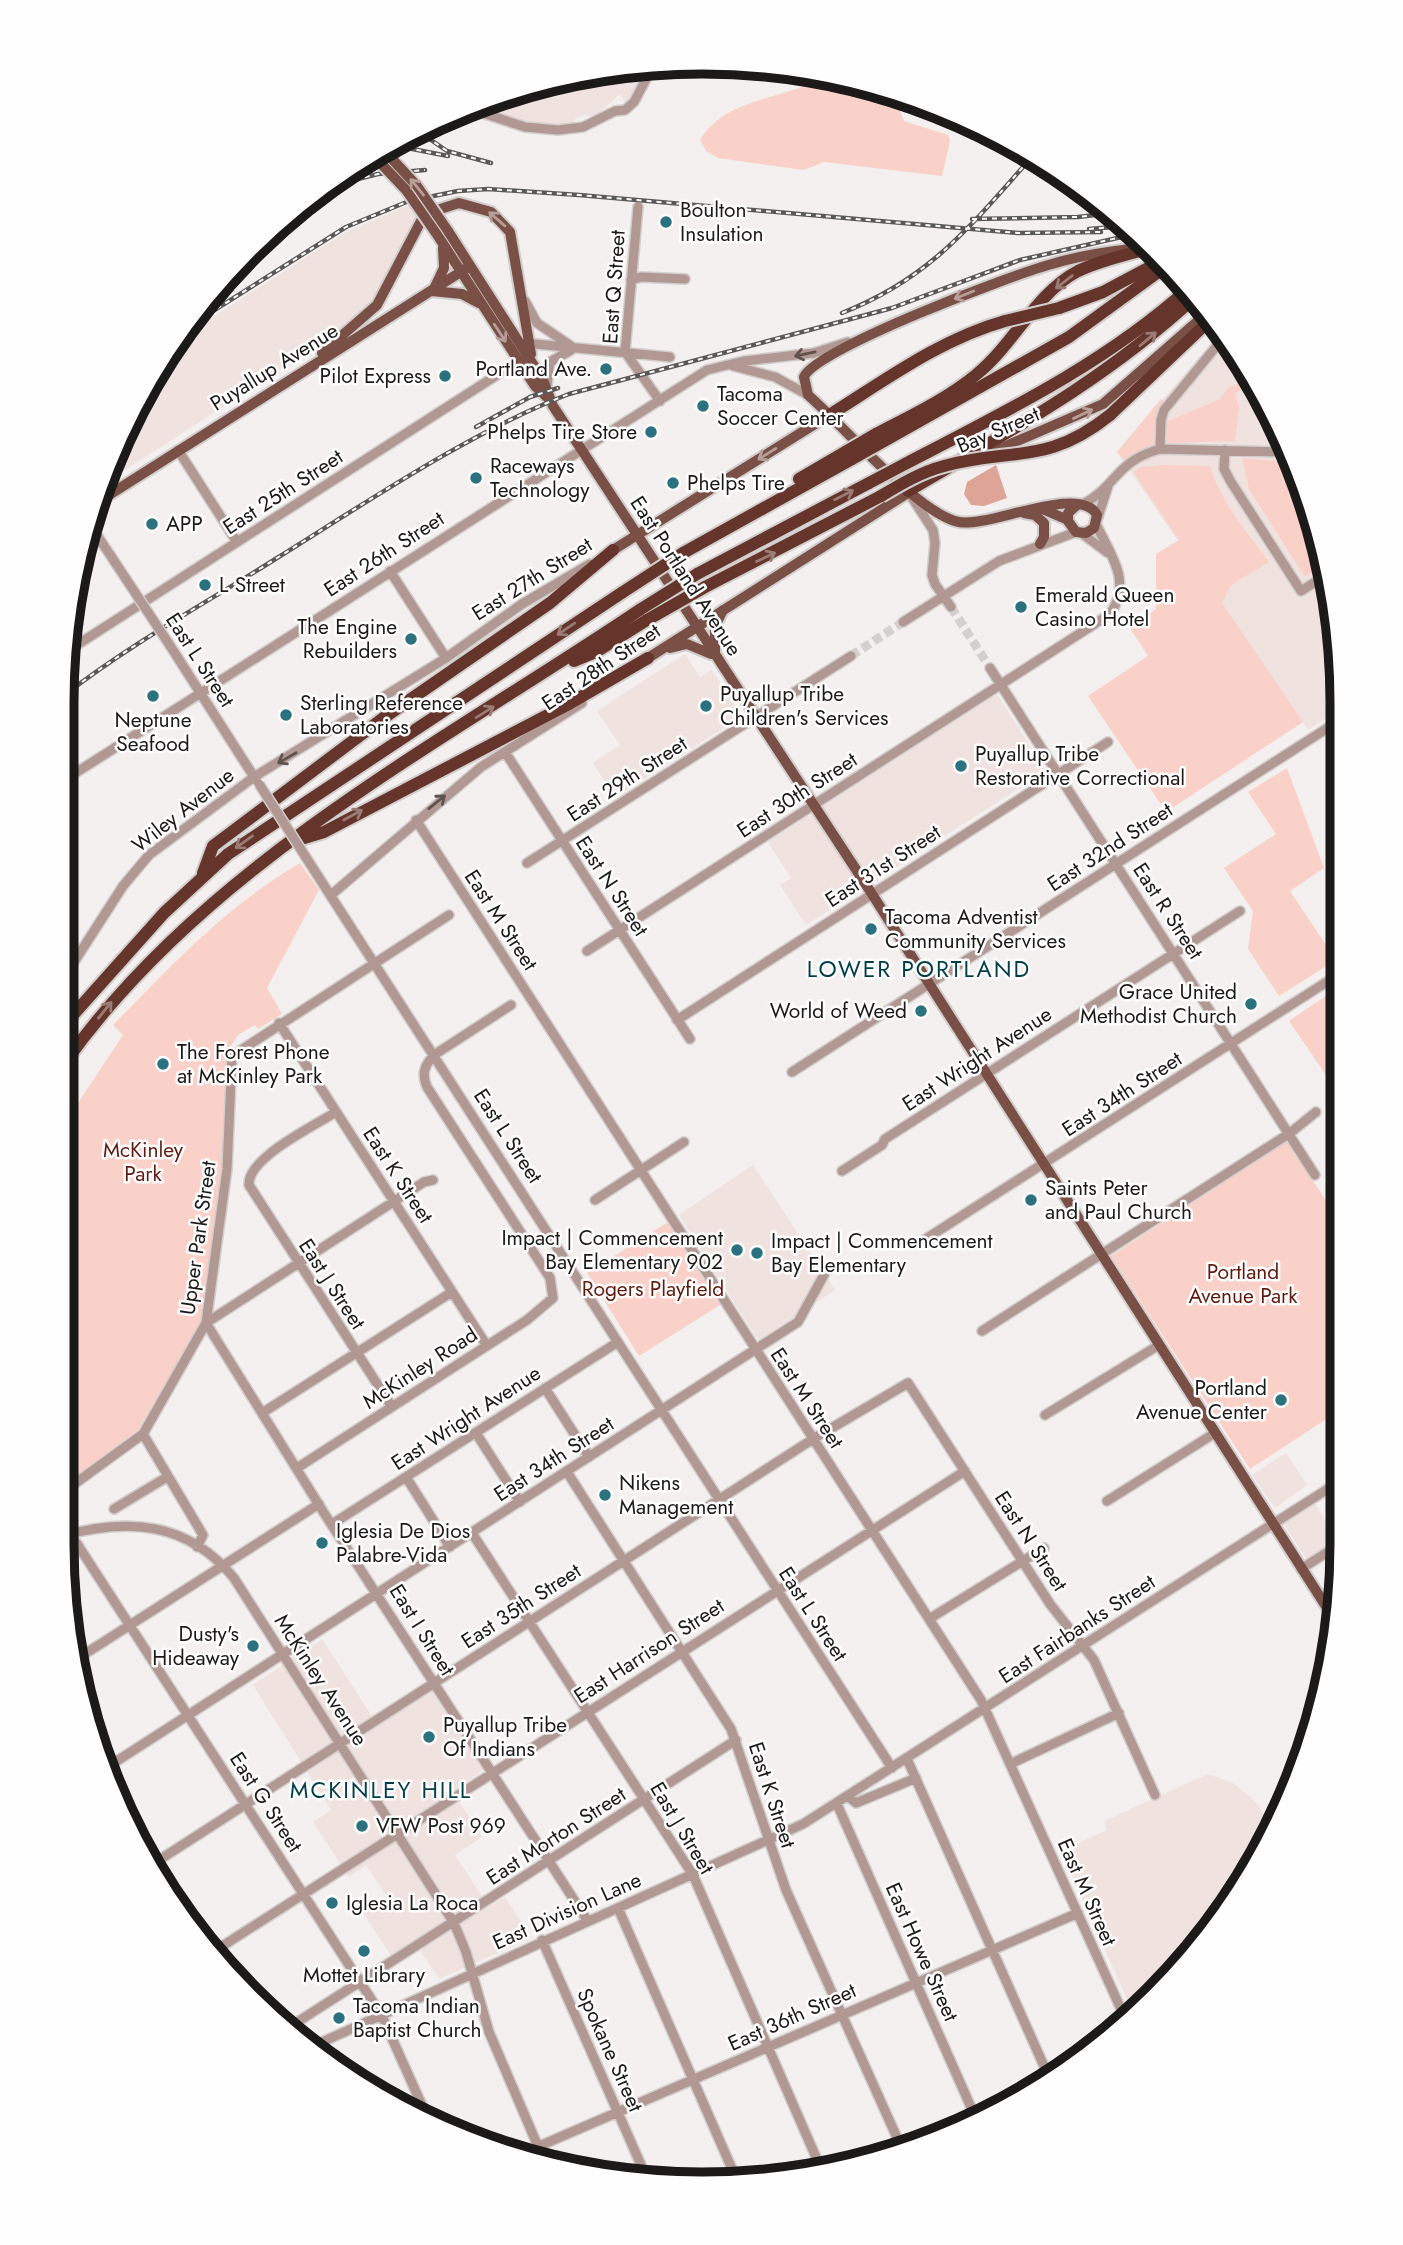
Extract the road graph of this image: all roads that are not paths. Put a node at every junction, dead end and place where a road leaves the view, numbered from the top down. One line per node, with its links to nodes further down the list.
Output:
1 (648, 76): 2 (street)
2 (483, 113)
3 (390, 157): 6 (main road, East Portland Avenue, one-way to 3, bridge)
4 (381, 162): 6 (main road, East Portland Avenue, bridge)
5 (638, 207): 14 (street, East Q Street)
6 (443, 237): 10 (main road, East Portland Avenue); 15 (main road)
7 (1137, 249): 19 (main road, one-way to 19)
8 (1139, 250): 36 (highway, one-way to 36)
9 (1156, 268): 34 (highway, bridge)
10 (466, 269): 15 (main road, Puyallup Avenue); 17 (main road, East Portland Avenue); 22 (main road, East Portland Avenue)
11 (1158, 270): 36 (highway)
12 (685, 279): 14 (street)
13 (520, 280): 22 (main road); 24 (street); 30 (main road, one-way to 30)
14 (631, 280): 25 (street, East Q Street)
15 (432, 291): 17 (main road); 30 (main road, Puyallup Avenue)
16 (1180, 295): 62 (highway, one-way to 16, bridge)
17 (481, 304): 27 (main road, East Portland Avenue, one-way to 27)
18 (1188, 304): 43 (highway, one-way to 18)
19 (915, 314): 28 (street, one-way to 28); 32 (main road)
20 (1200, 319): 43 (main road, Bay Street, one-way to 20)
21 (1204, 325): 62 (highway, one-way to 21, bridge)
22 (524, 343): 24 (street); 29 (main road, East Portland Avenue)
23 (1218, 344): 38 (street)
24 (576, 348): 25 (street); 31 (street)
25 (625, 352): 26 (street); 33 (street, East Q Street)
26 (670, 357)
27 (518, 361): 29 (street); 31 (main road, East Portland Avenue); 53 (street, East 25th Street)
28 (724, 364): 32 (street); 33 (street, East 26th Street)
29 (535, 367): 31 (main road, East Portland Avenue)
30 (302, 372): 39 (main road, Puyallup Avenue)
31 (548, 398): 37 (main road, East Portland Avenue)
32 (812, 398): 34 (main road); 35 (main road)
33 (660, 401): 37 (street, East 26th Street)
34 (831, 414): 35 (main road, East 27th Street); 43 (main road)
35 (803, 432): 52 (main road, East 27th Street, one-way to 52)
36 (880, 438): 86 (highway, one-way to 86, bridge)
37 (581, 449): 52 (main road, East Portland Avenue); 57 (street, East 26th Street)
38 (1160, 449): 40 (street); 42 (street)
39 (178, 450): 44 (main road, Puyallup Avenue); 53 (street)
40 (1224, 450): 41 (street); 58 (street)
41 (1278, 452)
42 (1108, 486): 45 (street); 49 (street)
43 (908, 491): 47 (main road); 59 (street); 61 (main road, East 28th Street)
44 (109, 495)
45 (1080, 504): 46 (main road); 48 (main road); 49 (main road)
46 (1037, 508): 47 (main road); 48 (main road)
47 (1017, 513): 54 (main road)
48 (1068, 521): 51 (main road); 54 (street)
49 (1097, 522): 51 (main road); 56 (street, East 30th Street)
50 (97, 533): 72 (street, East L Street, bridge)
51 (1079, 533): 54 (street); 56 (street)
52 (638, 535): 55 (main road, East 27th Street); 64 (main road, East Portland Avenue)
53 (237, 542): 65 (street, East 25th Street)
54 (1040, 544): 59 (street)
55 (613, 550): 69 (street, East 27th Street); 86 (highway)
56 (1108, 553): 71 (street, East 30th Street)
57 (390, 571): 69 (street); 72 (street, East 26th Street)
58 (1317, 581)
59 (942, 592): 60 (street); 63 (street)
60 (951, 607)
61 (725, 608): 64 (main road, East 28th Street); 68 (main road)
62 (644, 614): 83 (highway, one-way to 62)
63 (902, 622)
64 (696, 626): 66 (main road, East 28th Street); 68 (main road, East Portland Avenue)
65 (76, 645)
66 (653, 654): 68 (main road); 76 (street, East 28th Street); 83 (highway, one-way to 66)
67 (851, 656): 73 (street, East 29th Street)
68 (715, 657): 73 (main road, East Portland Avenue)
69 (446, 658): 79 (street, East 27th Street, one-way to 79)
70 (990, 668): 71 (street, East R Street)
71 (1001, 685): 78 (street, East R Street); 80 (street, East 30th Street)
72 (201, 693): 77 (street, East 26th Street); 79 (street, East L Street)
73 (756, 717): 80 (main road, East Portland Avenue); 82 (street, East 29th Street)
74 (1330, 727): 85 (street, East 32nd Street)
75 (1108, 743): 78 (street, East 31st Street)
76 (505, 752): 81 (street, East 28th Street, one-way to 76); 82 (street, East N Street)
77 (74, 774)
78 (1060, 774): 85 (street, East R Street); 88 (street, East 31st Street)
79 (256, 780): 87 (street, East L Street, bridge); 94 (street, Wiley Avenue)
80 (814, 805): 88 (main road, East Portland Avenue); 91 (street, East 30th Street)
81 (416, 820): 87 (street, East 28th Street); 113 (street, East M Street)
82 (562, 841): 84 (street, East 29th Street); 91 (street, East N Street)
83 (290, 842): 104 (highway, one-way to 83)
84 (527, 863)
85 (1117, 864): 93 (street, East R Street); 97 (street, East 32nd Street)
86 (201, 877): 99 (highway)
87 (328, 891): 95 (street, East L Street)
88 (872, 894): 97 (main road, East Portland Avenue); 100 (street, East 31st Street)
89 (1240, 911): 93 (street, East Wright Avenue)
90 (449, 915): 95 (street)
91 (619, 930): 92 (street, East 30th Street); 100 (street, East N Street)
92 (587, 951)
93 (1175, 953): 103 (street, East R Street); 107 (street, East Wright Avenue)
94 (74, 962)
95 (373, 962): 101 (street); 105 (street, East L Street)
96 (1330, 980): 103 (street, East 34th Street)
97 (929, 984): 106 (street, East 32nd Street); 107 (main road, East Portland Avenue)
98 (511, 1005): 105 (street)
99 (74, 1013)
100 (677, 1020): 102 (street, East N Street)
101 (279, 1023): 108 (street, East K Street); 124 (street, Upper Park Street)
102 (690, 1039)
103 (1232, 1043): 110 (street, East R Street); 112 (street, East 34th Street)
104 (74, 1051)
105 (434, 1055): 126 (street, East L Street); 128 (street, McKinley Road)
106 (792, 1072)
107 (987, 1074): 112 (main road, East Portland Avenue); 114 (street, East Wright Avenue)
108 (336, 1112): 118 (street, East K Street); 121 (street, East J Street)
109 (1316, 1112): 110 (street)
110 (1290, 1133): 115 (street, East R Street); 120 (street)
111 (684, 1142): 113 (street)
112 (1045, 1164): 119 (street, East 34th Street); 120 (main road, East Portland Avenue)
113 (641, 1170): 117 (street); 129 (street, East M Street)
114 (842, 1171)
115 (1315, 1175)
116 (433, 1180): 118 (street)
117 (595, 1200)
118 (394, 1203): 121 (street); 123 (street, East K Street)
119 (924, 1240)
120 (1101, 1254): 125 (street); 127 (main road, East Portland Avenue)
121 (298, 1264): 124 (street); 130 (street, East J Street)
122 (825, 1273): 129 (street, East 34th Street)
123 (452, 1292): 128 (street, East K Street); 130 (street)
124 (206, 1323): 135 (street, East I Street); 139 (street, Upper Park Street)
125 (982, 1331)
126 (618, 1342): 132 (street, East Wright Avenue); 134 (street, East L Street)
127 (1159, 1345): 136 (street); 138 (main road, East Portland Avenue)
128 (487, 1346): 133 (street, McKinley Road)
129 (755, 1350): 134 (street, East 34th Street); 140 (street, East M Street)
130 (356, 1353): 133 (street, East J Street); 135 (street)
131 (908, 1383): 140 (street, East 35th Street); 143 (street, East N Street)
132 (545, 1388): 137 (street, East Wright Avenue); 141 (street)
133 (392, 1407): 142 (street, McKinley Road)
134 (662, 1411): 141 (street, East 34th Street); 149 (street, East L Street)
135 (262, 1413): 142 (street, East I Street)
136 (1045, 1415)
137 (475, 1433): 146 (street, East Wright Avenue); 151 (street)
138 (1214, 1433): 150 (street); 155 (main road, East Portland Avenue)
139 (143, 1434): 145 (street); 147 (street, Upper Park Street)
140 (813, 1439): 149 (street, East 35th Street); 156 (street, East M Street)
141 (589, 1457): 144 (street, East 34th Street)
142 (297, 1468): 152 (street, East I Street)
143 (965, 1471): 156 (street, East Harrison Street); 165 (street, East N Street)
144 (567, 1472): 151 (street, East 34th Street); 164 (street, East K Street)
145 (167, 1477): 153 (street); 160 (street)
146 (406, 1477): 154 (street, East Wright Avenue); 161 (street)
147 (74, 1484)
148 (1330, 1488): 155 (street, East Fairbanks Street)
149 (719, 1500): 164 (street, East 35th Street); 168 (street, East L Street)
150 (1107, 1501)
151 (520, 1502): 158 (street, East 34th Street)
152 (319, 1504): 154 (street, East I Street); 166 (street)
153 (114, 1509)
154 (332, 1524): 169 (street, East I Street)
155 (1273, 1525): 167 (main road, East Portland Avenue); 174 (street, East Fairbanks Street)
156 (871, 1530): 168 (street, East Harrison Street); 171 (street, East M Street)
157 (74, 1533): 160 (street, McKinley Avenue)
158 (472, 1533): 161 (street, East 34th Street); 172 (street, East J Street)
159 (74, 1546): 173 (street, East G Street)
160 (197, 1547): 166 (street, McKinley Avenue)
161 (450, 1547): 169 (street, East 34th Street)
162 (1044, 1548): 165 (street)
163 (1330, 1551): 167 (street)
164 (624, 1560): 172 (street, East 35th Street); 175 (street, East K Street)
165 (1021, 1560): 171 (street); 174 (street, East N Street)
166 (222, 1565): 173 (street); 177 (street, McKinley Avenue)
167 (1301, 1569): 170 (main road, East Portland Avenue)
168 (777, 1590): 175 (street, East Harrison Street); 188 (street, East L Street)
169 (377, 1592): 177 (street, East 34th Street); 178 (street, East I Street)
170 (1326, 1607)
171 (929, 1619): 179 (street, East M Street)
172 (530, 1621): 178 (street, East 35th Street); 180 (street, East J Street)
173 (130, 1625): 176 (street); 182 (street, East G Street)
174 (1082, 1646): 179 (street, East Fairbanks Street); 181 (street, East N Street)
175 (683, 1650): 180 (street, East Harrison Street); 183 (street, East K Street)
176 (84, 1654)
177 (283, 1654): 182 (street, East 34th Street); 184 (street, McKinley Avenue)
178 (435, 1683): 184 (street, East 35th Street); 189 (street, East I Street)
179 (985, 1709): 185 (street, East Fairbanks Street); 187 (street, East M Street)
180 (588, 1711): 189 (street, East Harrison Street); 193 (street, East J Street)
181 (1119, 1713): 187 (street); 191 (street, East N Street)
182 (189, 1715): 186 (street, East 34th Street); 194 (street, East G Street)
183 (736, 1740): 193 (street, East Morton Street); 197 (street, East K Street)
184 (341, 1744): 194 (street, East 35th Street); 196 (street, McKinley Avenue)
185 (907, 1759): 188 (street, East Fairbanks Street); 190 (street)
186 (114, 1763)
187 (1010, 1764): 203 (street, East M Street)
188 (892, 1768): 192 (street, East Fairbanks Street)
189 (493, 1773): 196 (street, East Harrison Street); 199 (street, East I Street)
190 (916, 1778): 192 (street); 208 (street)
191 (1155, 1795)
192 (849, 1797): 195 (street, East Fairbanks Street)
193 (645, 1800): 199 (street, East Morton Street); 200 (street, East J Street)
194 (246, 1804): 198 (street, East 35th Street); 201 (street, East G Street)
195 (837, 1804): 197 (street, East Division Lane); 210 (street, East Howe Street)
196 (398, 1833): 201 (street, East Harrison Street); 205 (street, McKinley Avenue)
197 (769, 1842): 200 (street, East Division Lane); 213 (street, East K Street)
198 (160, 1860)
199 (550, 1861): 204 (street, East I Street); 205 (street, East Morton Street)
200 (693, 1875): 202 (street, East Division Lane); 217 (street, East J Street)
201 (304, 1894): 207 (street, East Harrison Street); 211 (street, East G Street)
202 (618, 1908): 204 (street, East Division Lane); 219 (street)
203 (1078, 1913): 208 (street, East 36th Street); 212 (street, East M Street)
204 (587, 1920): 206 (street, East Division Lane)
205 (454, 1923): 209 (street, McKinley Avenue); 211 (street, East Morton Street)
206 (542, 1940): 209 (street, East Division Lane); 222 (street, Spokane Street)
207 (220, 1947)
208 (993, 1948): 210 (street, East 36th Street); 218 (street)
209 (472, 1972): 214 (street, East Division Lane); 224 (street, McKinley Avenue)
210 (917, 1981): 213 (street, East 36th Street); 221 (street, East Howe Street)
211 (361, 1982): 214 (street, East G Street); 215 (street, East Morton Street)
212 (1122, 2011)
213 (842, 2014): 217 (street, East 36th Street); 223 (street, East K Street)
214 (382, 2016): 216 (street, East Division Lane); 220 (street, East G Street)
215 (296, 2023)
216 (320, 2043)
217 (767, 2047): 219 (street, East 36th Street); 227 (street, East J Street)
218 (1045, 2069)
219 (692, 2080): 222 (street, East 36th Street); 229 (street)
220 (422, 2106)
221 (972, 2110)
222 (618, 2112): 224 (street, East 36th Street); 228 (street, Spokane Street)
223 (897, 2140)
224 (538, 2146): 225 (street, East 36th Street); 226 (street, McKinley Avenue)
225 (533, 2148)
226 (540, 2150)
227 (817, 2160)
228 (642, 2168)
229 (733, 2171)

